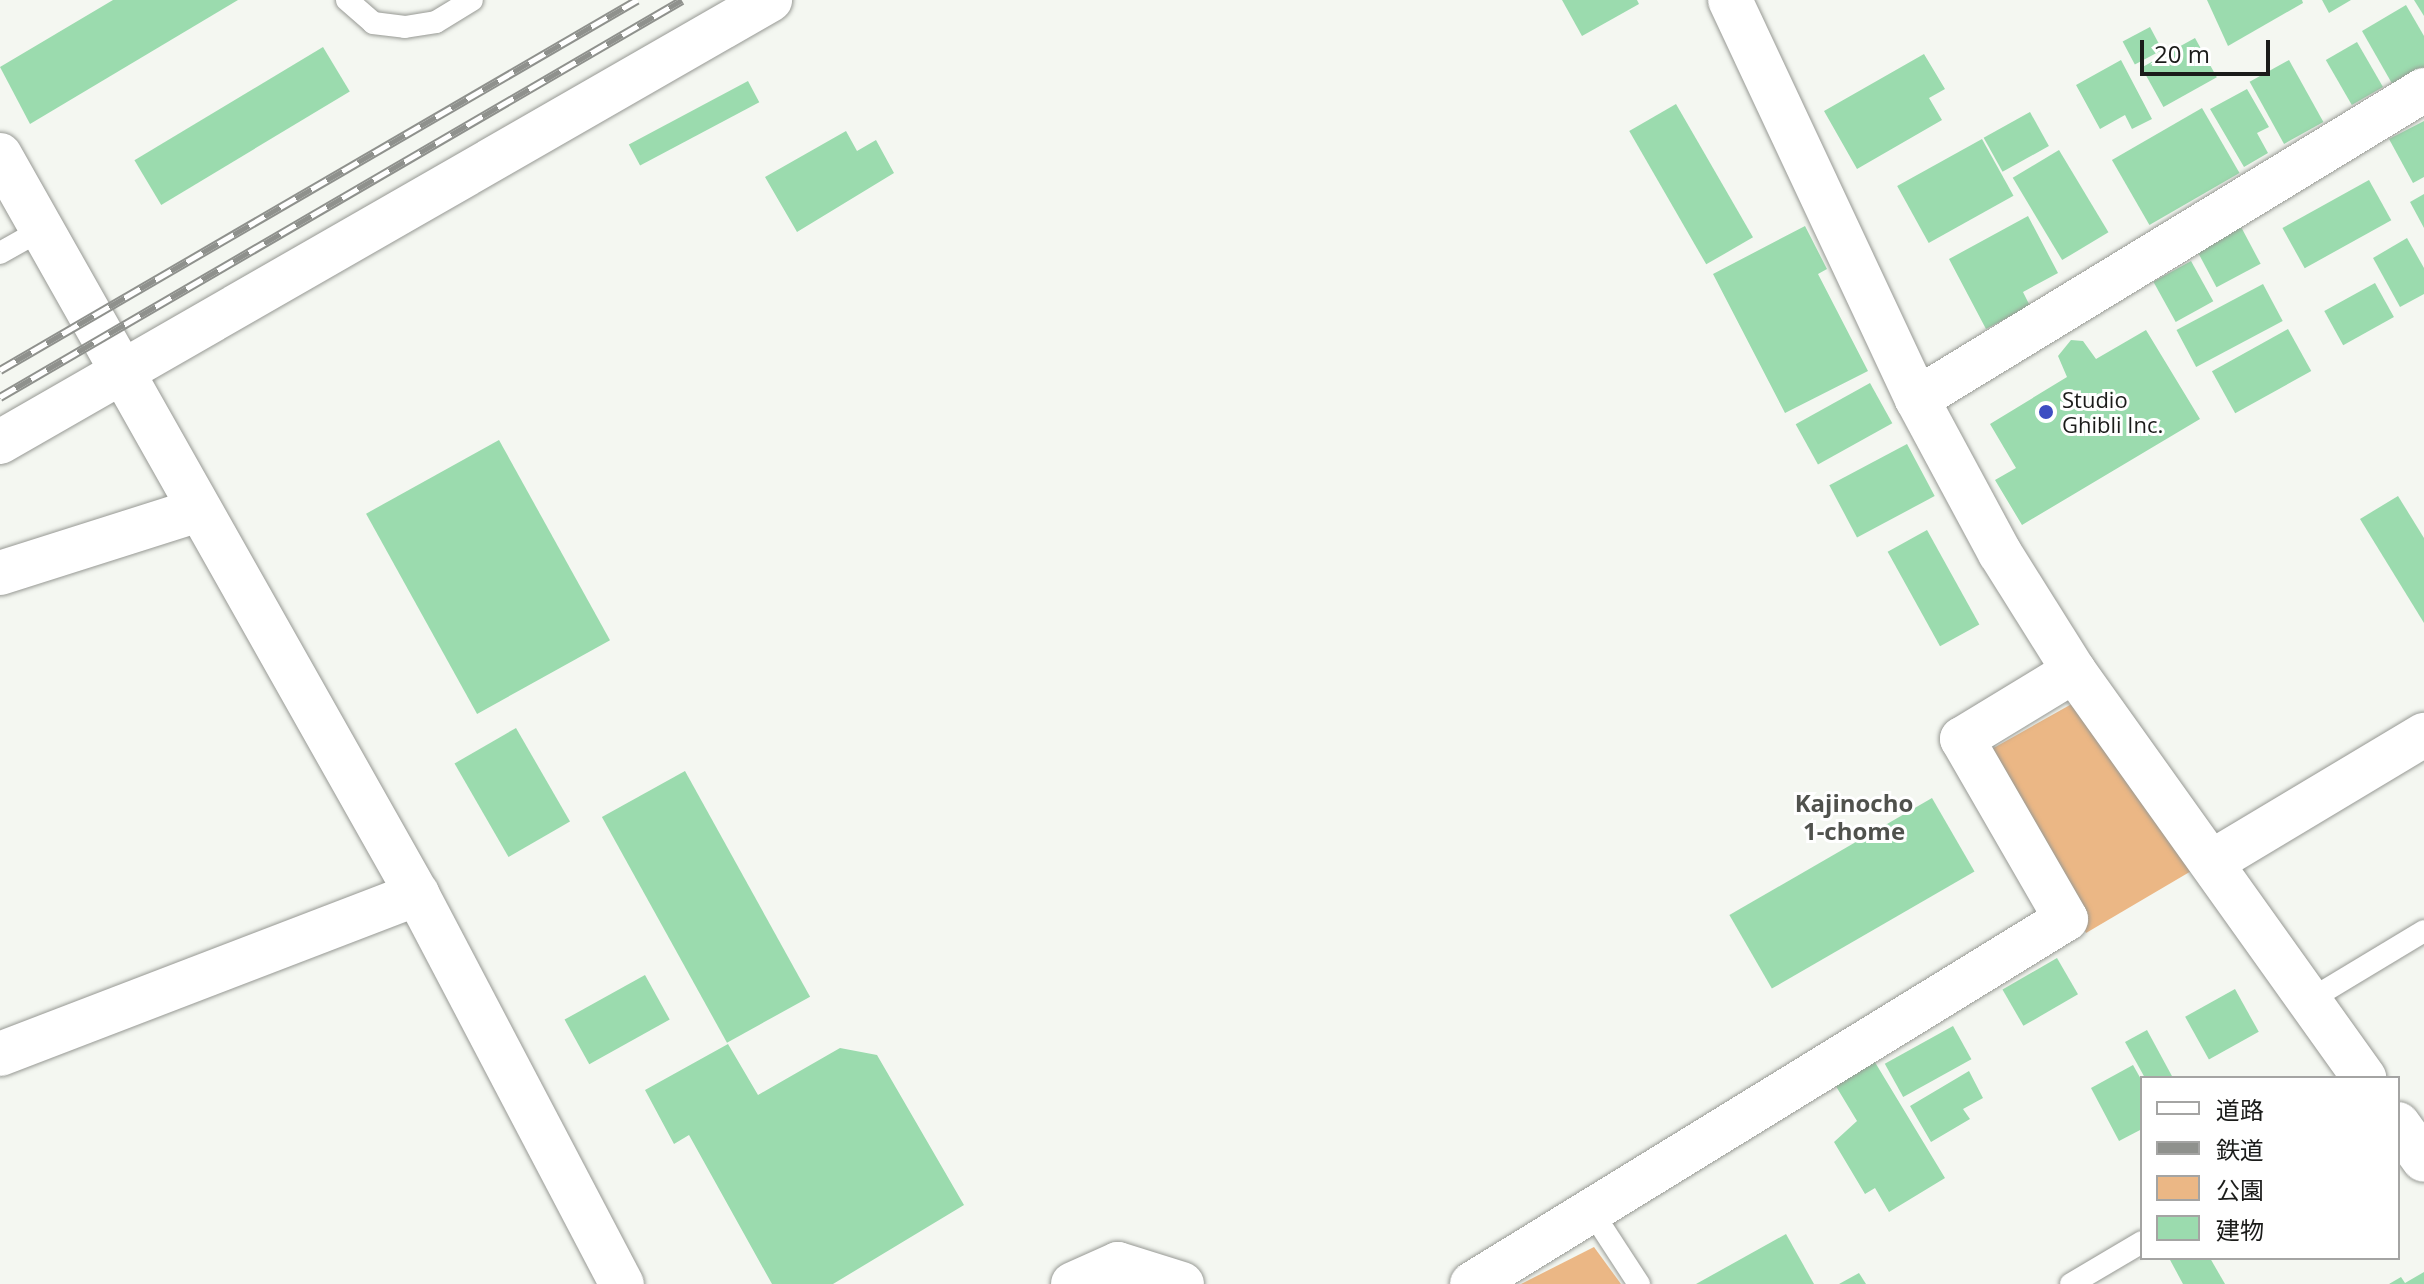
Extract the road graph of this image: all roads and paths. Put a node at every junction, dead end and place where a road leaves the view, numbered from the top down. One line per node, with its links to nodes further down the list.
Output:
1 (347, 0): 2 (lane)
2 (472, 0)
3 (770, 0): 9 (street)
4 (1736, 2): 10 (street)
5 (2424, 90): 10 (street)
6 (0, 155): 7 (street)
7 (41, 230): 8 (lane); 9 (street)
8 (0, 253)
9 (122, 372): 11 (street); 12 (street)
10 (1917, 399): 14 (street)
11 (0, 442)
12 (199, 510): 13 (street); 17 (street)
13 (0, 573)
14 (2074, 671): 16 (street); 24 (street)
15 (2424, 735): 16 (street)
16 (2215, 860): 19 (street)
17 (417, 894): 20 (street); 27 (street)
18 (2424, 931): 19 (lane)
19 (2308, 1001): 21 (street)
20 (0, 1054)
21 (2363, 1076)
22 (2400, 1127): 23 (street)
23 (2424, 1160)
24 (1592, 1212): 26 (street); 30 (lane)
25 (2140, 1243): 31 (lane)
26 (1477, 1283)
27 (622, 1284)
28 (1073, 1284): 29 (street)
29 (1182, 1284)
30 (1639, 1284)
31 (2071, 1284)

